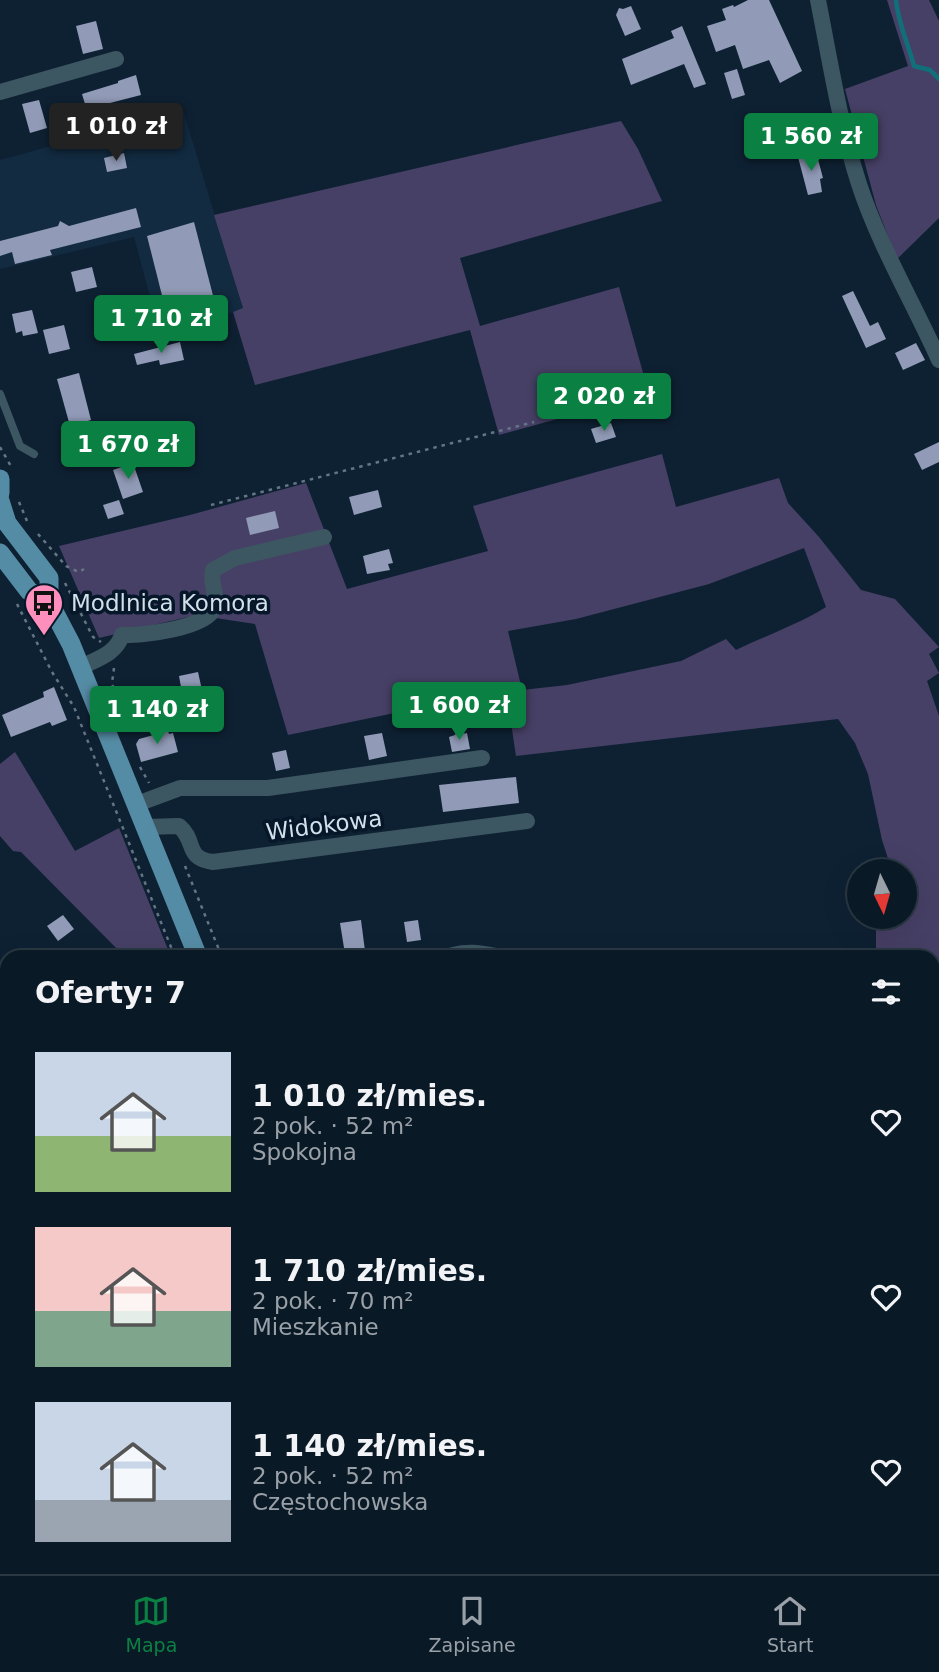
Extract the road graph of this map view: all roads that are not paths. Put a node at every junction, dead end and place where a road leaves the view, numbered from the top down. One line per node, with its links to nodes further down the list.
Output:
1 (818, 0): 4 (street)
2 (116, 59): 3 (street)
3 (0, 92)
4 (939, 360)
5 (0, 394): 6 (lane)
6 (34, 454)
7 (0, 479): 8 (main road)
8 (0, 493)
9 (0, 501): 12 (main road)
10 (324, 537): 13 (street)
11 (0, 553): 12 (main road)
12 (49, 602): 13 (main road)
13 (80, 667): 15 (main road)
14 (482, 758): 15 (street)
15 (136, 804): 17 (main road)
16 (527, 821): 17 (street, Widokowa)
17 (146, 827): 18 (main road)
18 (195, 950)
19 (455, 950): 20 (lane)
20 (483, 950)

